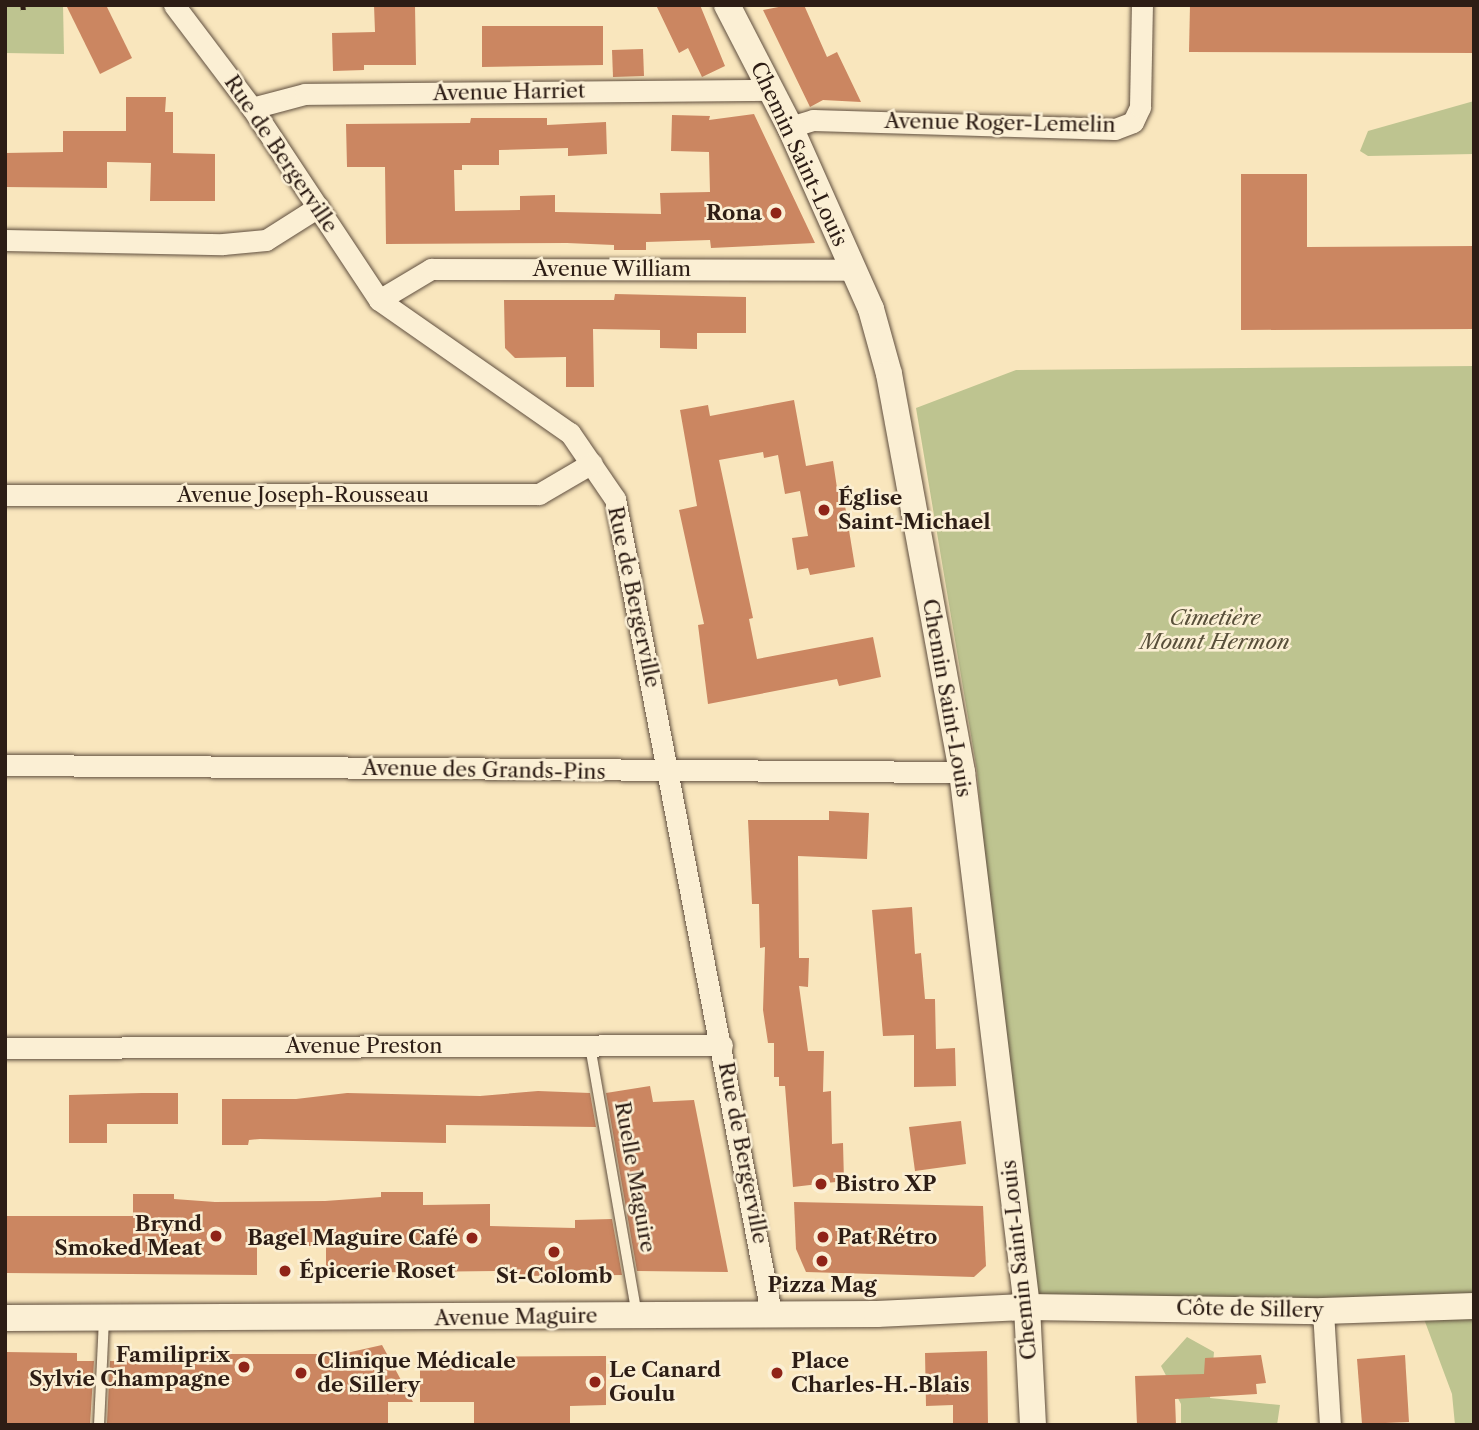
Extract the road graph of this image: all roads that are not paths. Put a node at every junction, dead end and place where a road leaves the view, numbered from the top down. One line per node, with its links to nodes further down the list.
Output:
1 (174, 5): 5 (street, Rue de Bergerville)
2 (727, 5): 4 (street, Chemin Saint-Louis)
3 (1142, 5): 6 (street, Avenue Roger-Lemelin)
4 (769, 90): 5 (street, Avenue Harriet); 6 (street, Chemin Saint-Louis)
5 (252, 108): 7 (street, Rue de Bergerville)
6 (790, 127): 9 (street, Chemin Saint-Louis)
7 (318, 207): 8 (street); 10 (street, Rue de Bergerville)
8 (5, 240)
9 (853, 270): 10 (street, Avenue William); 15 (street, Chemin Saint-Louis)
10 (379, 300): 11 (street, Rue de Bergerville)
11 (593, 463): 12 (street, Avenue Joseph-Rousseau); 14 (street, Rue de Bergerville)
12 (5, 495)
13 (5, 765): 14 (street, Avenue des Grands-Pins)
14 (668, 772): 15 (street, Avenue des Grands-Pins); 16 (street, Rue de Bergerville)
15 (962, 772): 20 (street, Chemin Saint-Louis)
16 (722, 1045): 17 (street, Avenue Preston); 22 (street, Rue de Bergerville)
17 (590, 1046): 18 (street, Avenue Preston); 23 (lane, Ruelle Maguire)
18 (5, 1048)
19 (1474, 1306): 21 (street, Côte de Sillery)
20 (1027, 1307): 21 (street, Côte de Sillery); 22 (street, Avenue Maguire); 27 (street, Chemin Saint-Louis)
21 (1323, 1311): 28 (street)
22 (771, 1313): 23 (street, Avenue Maguire)
23 (637, 1316): 25 (street, Avenue Maguire)
24 (5, 1318): 25 (street, Avenue Maguire)
25 (104, 1319): 26 (lane)
26 (99, 1425)
27 (1033, 1425)
28 (1330, 1425)

